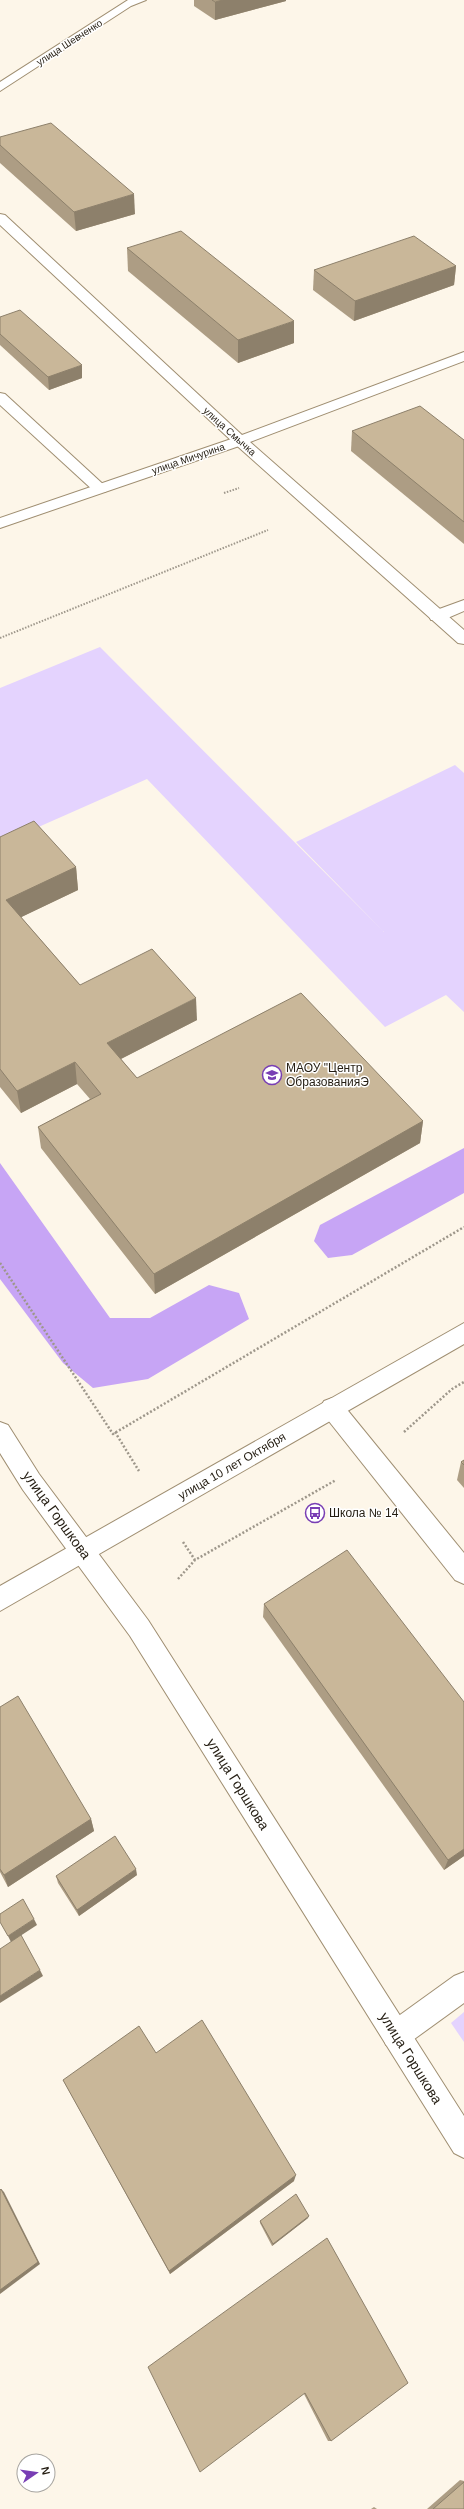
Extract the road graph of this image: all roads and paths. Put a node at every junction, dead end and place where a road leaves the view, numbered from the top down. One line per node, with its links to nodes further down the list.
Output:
1 (140, 0): 2 (street, улица Шевченко)
2 (0, 86)
3 (0, 218): 6 (street, улица Смычка)
4 (464, 356): 6 (street, улица Мичурина)
5 (0, 397): 7 (street)
6 (240, 441): 7 (street, улица Мичурина); 11 (street, улица Смычка)
7 (100, 489): 8 (street, улица Мичурина)
8 (0, 523)
9 (268, 530): 12 (path)
10 (464, 605): 11 (street)
11 (437, 616): 13 (street, улица Смычка)
12 (0, 638)
13 (464, 639)
14 (464, 1227): 15 (path)
15 (0, 1263)
16 (464, 1333): 18 (street, улица 10 лет Октября)
17 (464, 1382): 20 (path)
18 (332, 1408): 20 (street); 21 (street, улица 10 лет Октября)
19 (0, 1432): 21 (street, улица Горшкова)
20 (373, 1459): 22 (street); 23 (path)
21 (83, 1551): 24 (street, улица 10 лет Октября); 26 (street, улица Горшкова)
22 (464, 1572)
23 (178, 1579)
24 (0, 1599)
25 (464, 1986): 26 (street)
26 (396, 2035): 27 (street, улица Горшкова)
27 (464, 2143)

